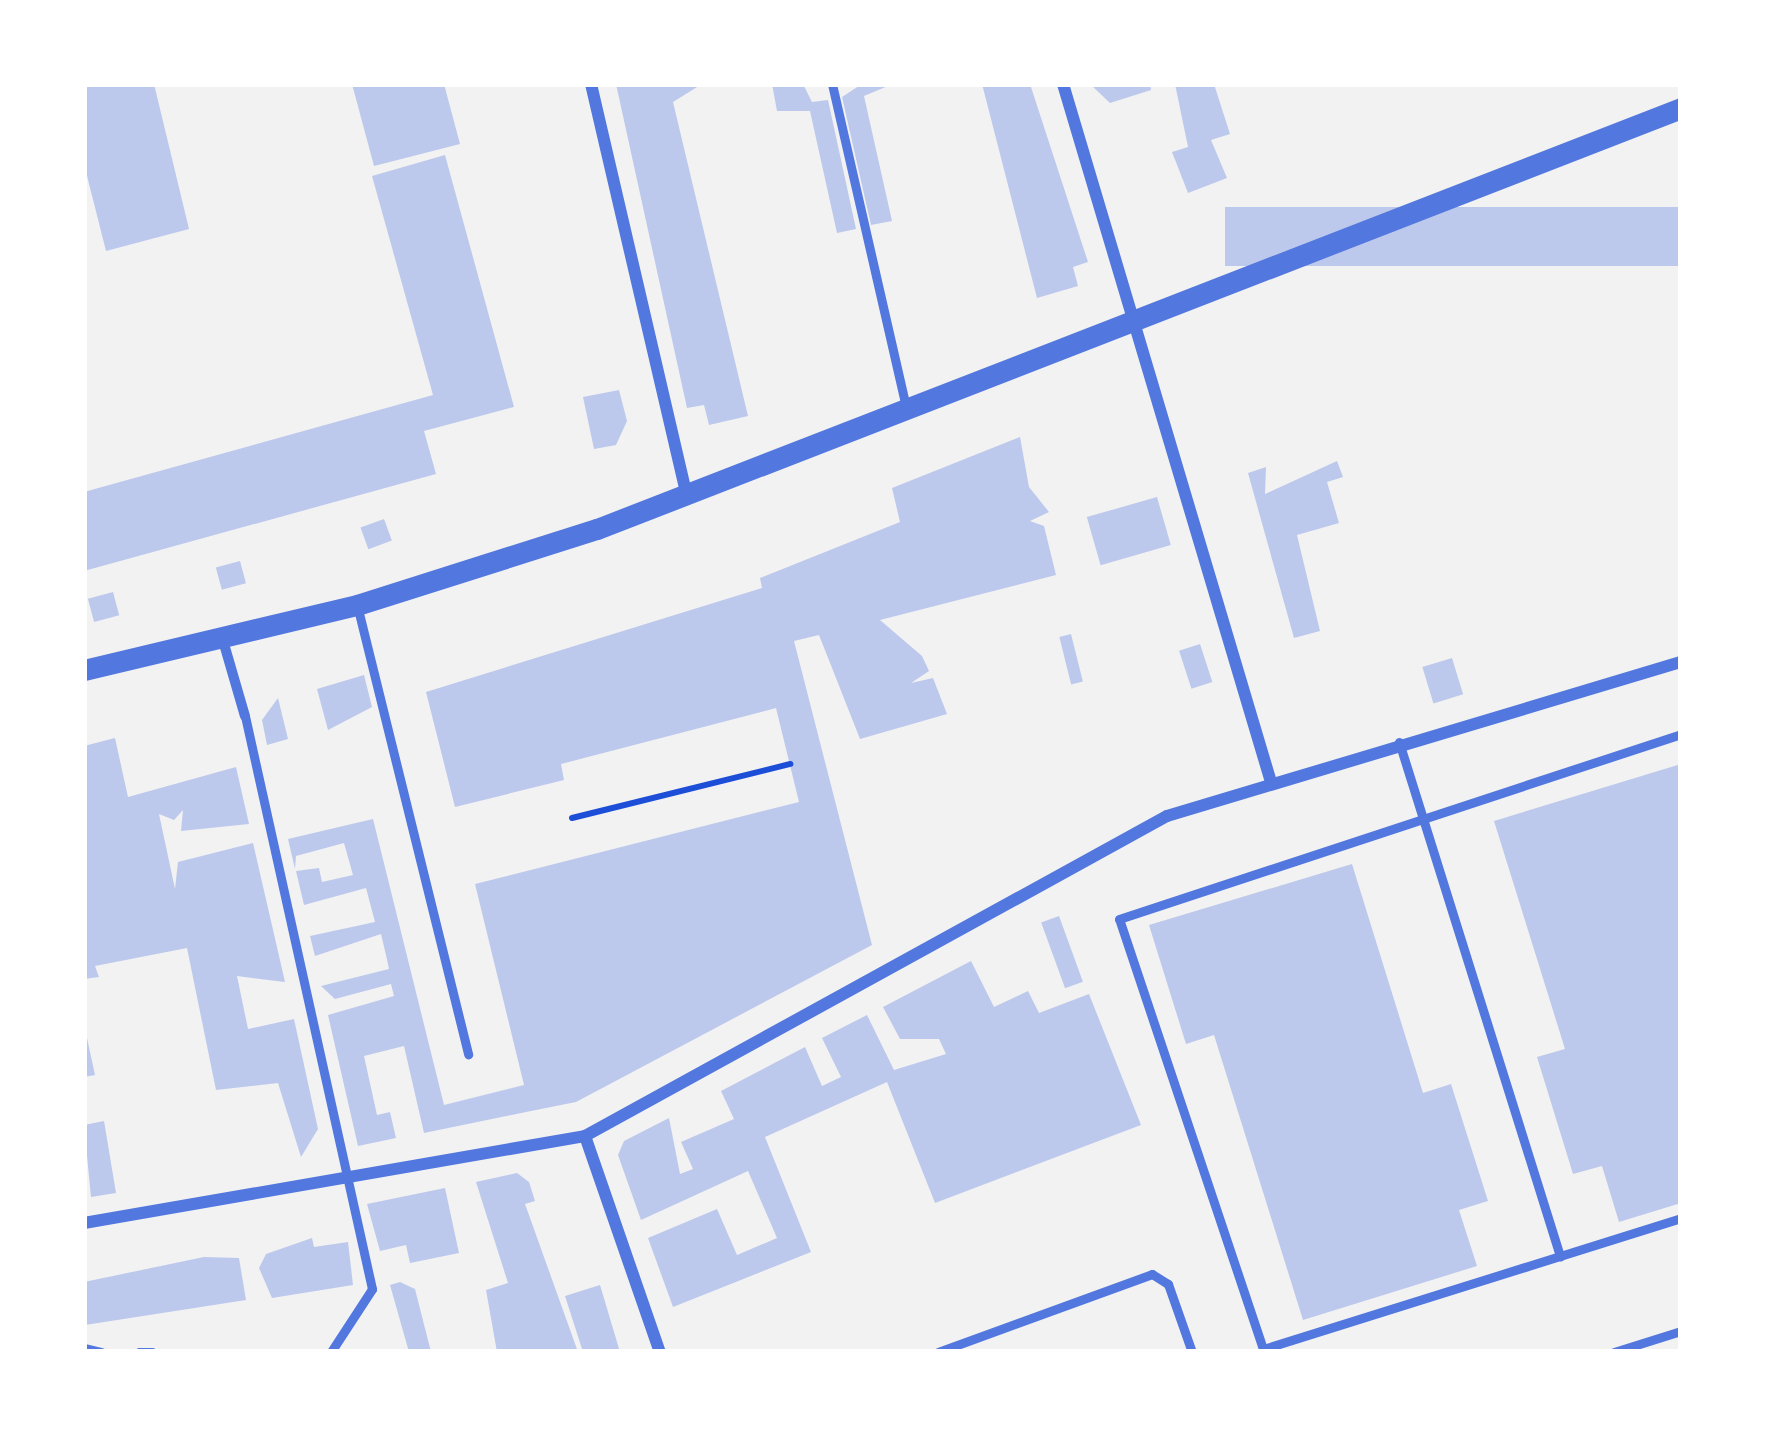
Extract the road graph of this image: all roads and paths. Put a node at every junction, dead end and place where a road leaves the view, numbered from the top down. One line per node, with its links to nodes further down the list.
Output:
1 (591, 84): 7 (street)
2 (832, 84): 6 (lane)
3 (1063, 84): 5 (street)
4 (1681, 108): 5 (street)
5 (1133, 325): 6 (street); 16 (street)
6 (908, 411): 7 (street)
7 (686, 493): 8 (street)
8 (358, 604): 9 (street); 19 (lane)
9 (222, 637): 11 (street); 12 (street)
10 (1681, 662): 14 (street)
11 (84, 670)
12 (245, 716): 21 (lane)
13 (1681, 734): 18 (lane)
14 (1399, 742): 16 (street); 18 (lane)
15 (790, 764): 17 (path)
16 (1270, 779): 20 (street)
17 (572, 818)
18 (1424, 818): 24 (lane); 24 (lane)
19 (468, 1054)
20 (585, 1136): 21 (street); 32 (street)
21 (344, 1179): 23 (street); 31 (lane)
22 (1681, 1219): 24 (lane)
23 (84, 1223)
24 (1560, 1256)
25 (1681, 1331): 35 (lane)
26 (84, 1348): 28 (lane)
27 (954, 1350): 33 (lane); 34 (lane)
28 (102, 1352)
29 (140, 1352): 30 (lane)
30 (152, 1352)
31 (331, 1352)
32 (659, 1352)
33 (938, 1352)
34 (1192, 1352)
35 (1614, 1352)

